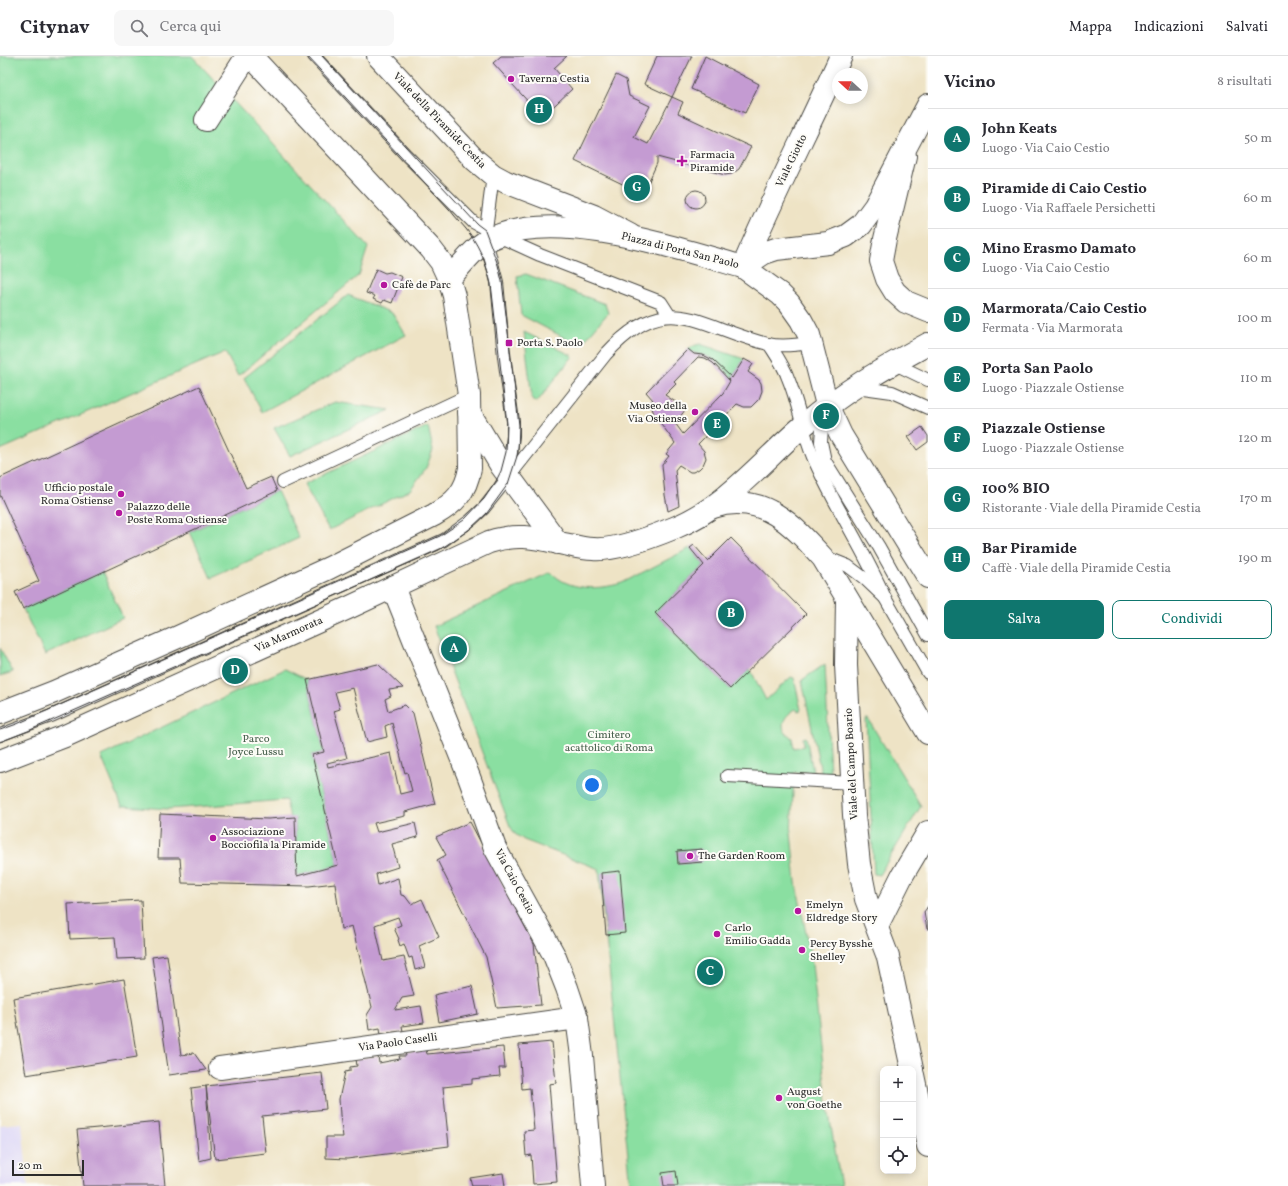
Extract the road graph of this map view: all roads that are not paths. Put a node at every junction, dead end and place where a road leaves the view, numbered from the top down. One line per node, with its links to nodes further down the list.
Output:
1 (247, 56): 7 (main road)
2 (251, 56): 13 (main road)
3 (314, 56): 10 (lane)
4 (378, 56): 9 (main road, Viale della Piramide Cestia)
5 (841, 56): 12 (main road, Viale Giotto)
6 (928, 105): 8 (main road)
7 (206, 120)
8 (909, 141): 12 (main road); 14 (main road)
9 (493, 175): 10 (lane); 11 (main road, Viale della Piramide Cestia)
10 (490, 236): 11 (main road, Piazza di Porta San Paolo); 13 (main road, Piazza di Porta San Paolo); 15 (lane); 26 (lane)
11 (637, 238): 12 (main road, Piazza di Porta San Paolo)
12 (743, 267): 16 (main road, Piazza di Porta San Paolo)
13 (449, 279): 22 (main road)
14 (928, 311)
15 (670, 316): 17 (lane); 26 (lane)
16 (810, 343): 17 (lane); 23 (main road, Piazza di Porta San Paolo)
17 (769, 344): 25 (lane)
18 (925, 350): 19 (main road)
19 (893, 363): 20 (lane); 21 (main road)
20 (928, 380)
21 (853, 387): 23 (main road); 24 (lane)
22 (469, 404): 26 (main road); 27 (lane); 37 (main road)
23 (828, 406): 25 (main road); 31 (main road, Piazza di Porta San Paolo); 35 (lane)
24 (928, 408)
25 (802, 427): 28 (main road); 33 (lane)
26 (505, 478): 29 (main road); 39 (lane)
27 (283, 482)
28 (713, 507): 29 (main road, Via Marmorata); 30 (main road)
29 (558, 543): 32 (main road, Via Marmorata)
30 (823, 558): 33 (lane); 34 (main road)
31 (928, 577)
32 (393, 587): 40 (main road, Via Marmorata); 45 (main road, Via Caio Cestio)
33 (885, 598): 36 (lane)
34 (847, 600): 38 (main road); 42 (main road, Viale del Campo Boario)
35 (928, 636)
36 (928, 673)
37 (0, 713)
38 (928, 733)
39 (0, 735)
40 (0, 761)
41 (727, 776): 42 (lane)
42 (853, 783): 44 (main road, Viale del Campo Boario)
43 (928, 832): 44 (main road)
44 (877, 926): 46 (main road, Viale del Campo Boario)
45 (577, 1018): 47 (main road, Via Paolo Caselli); 50 (main road, Via Caio Cestio)
46 (911, 1066)
47 (220, 1068)
48 (916, 1089): 49 (main road)
49 (928, 1146)
50 (593, 1186)

